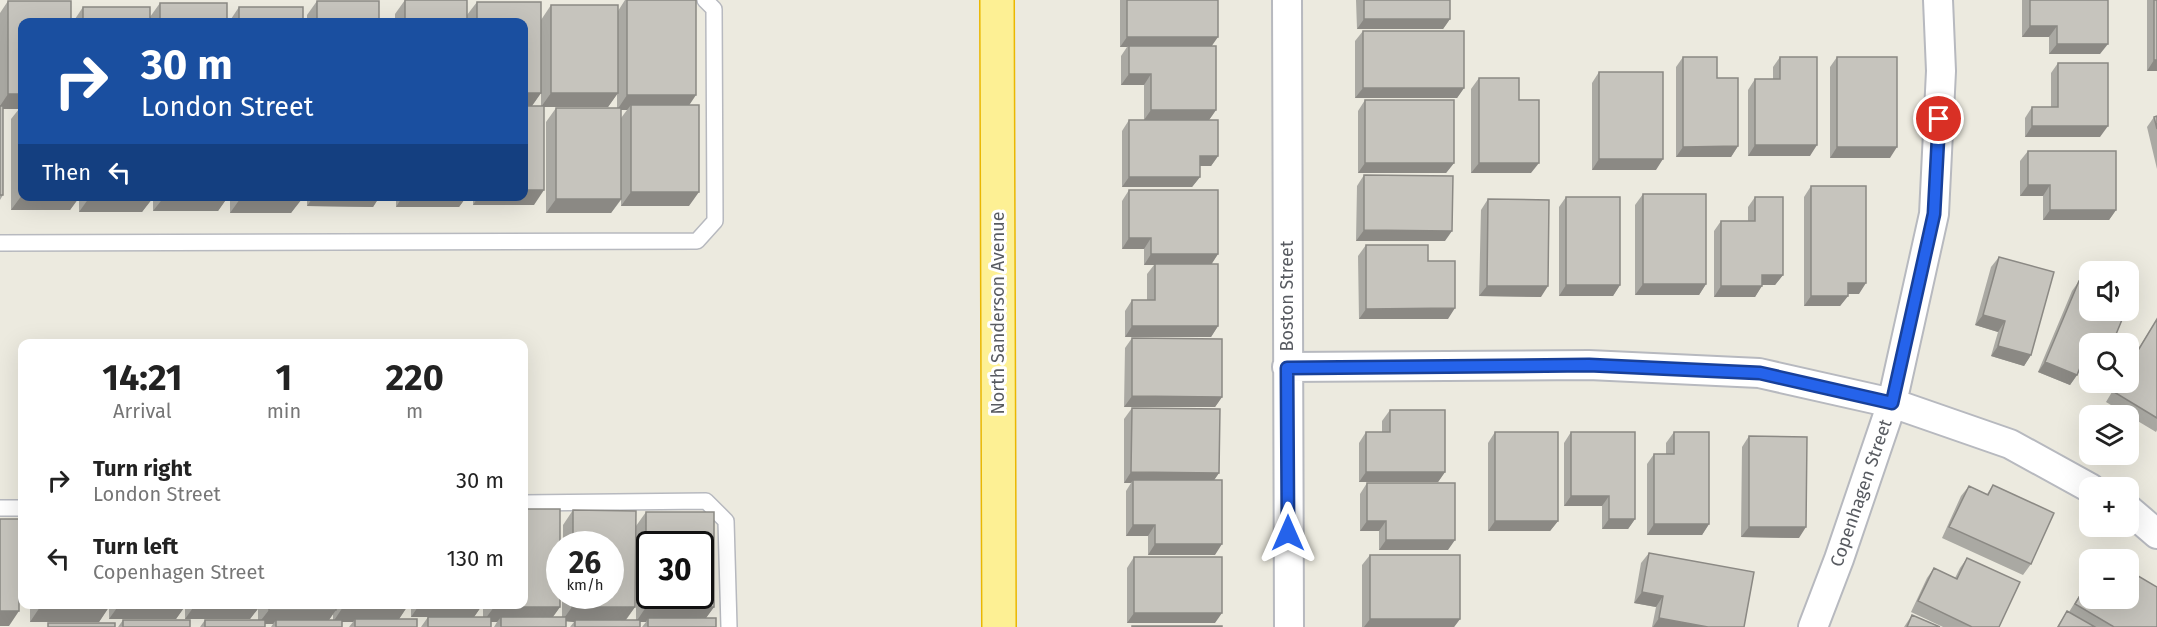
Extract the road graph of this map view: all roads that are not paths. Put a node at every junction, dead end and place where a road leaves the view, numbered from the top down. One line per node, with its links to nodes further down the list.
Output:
1 (705, 0): 5 (lane)
2 (997, 0): 15 (highway, North Sanderson Avenue)
3 (1287, 0): 6 (street, Boston Street)
4 (1938, 0): 7 (street, Copenhagen Street)
5 (0, 243)
6 (1287, 368): 7 (street); 16 (street, Boston Street)
7 (1892, 403): 8 (street); 17 (street, Copenhagen Street)
8 (2079, 482)
9 (528, 502): 14 (lane)
10 (0, 508): 11 (lane)
11 (18, 508)
12 (2139, 518): 13 (street)
13 (2157, 534)
14 (729, 627)
15 (999, 627)
16 (1289, 627)
17 (1813, 627)

